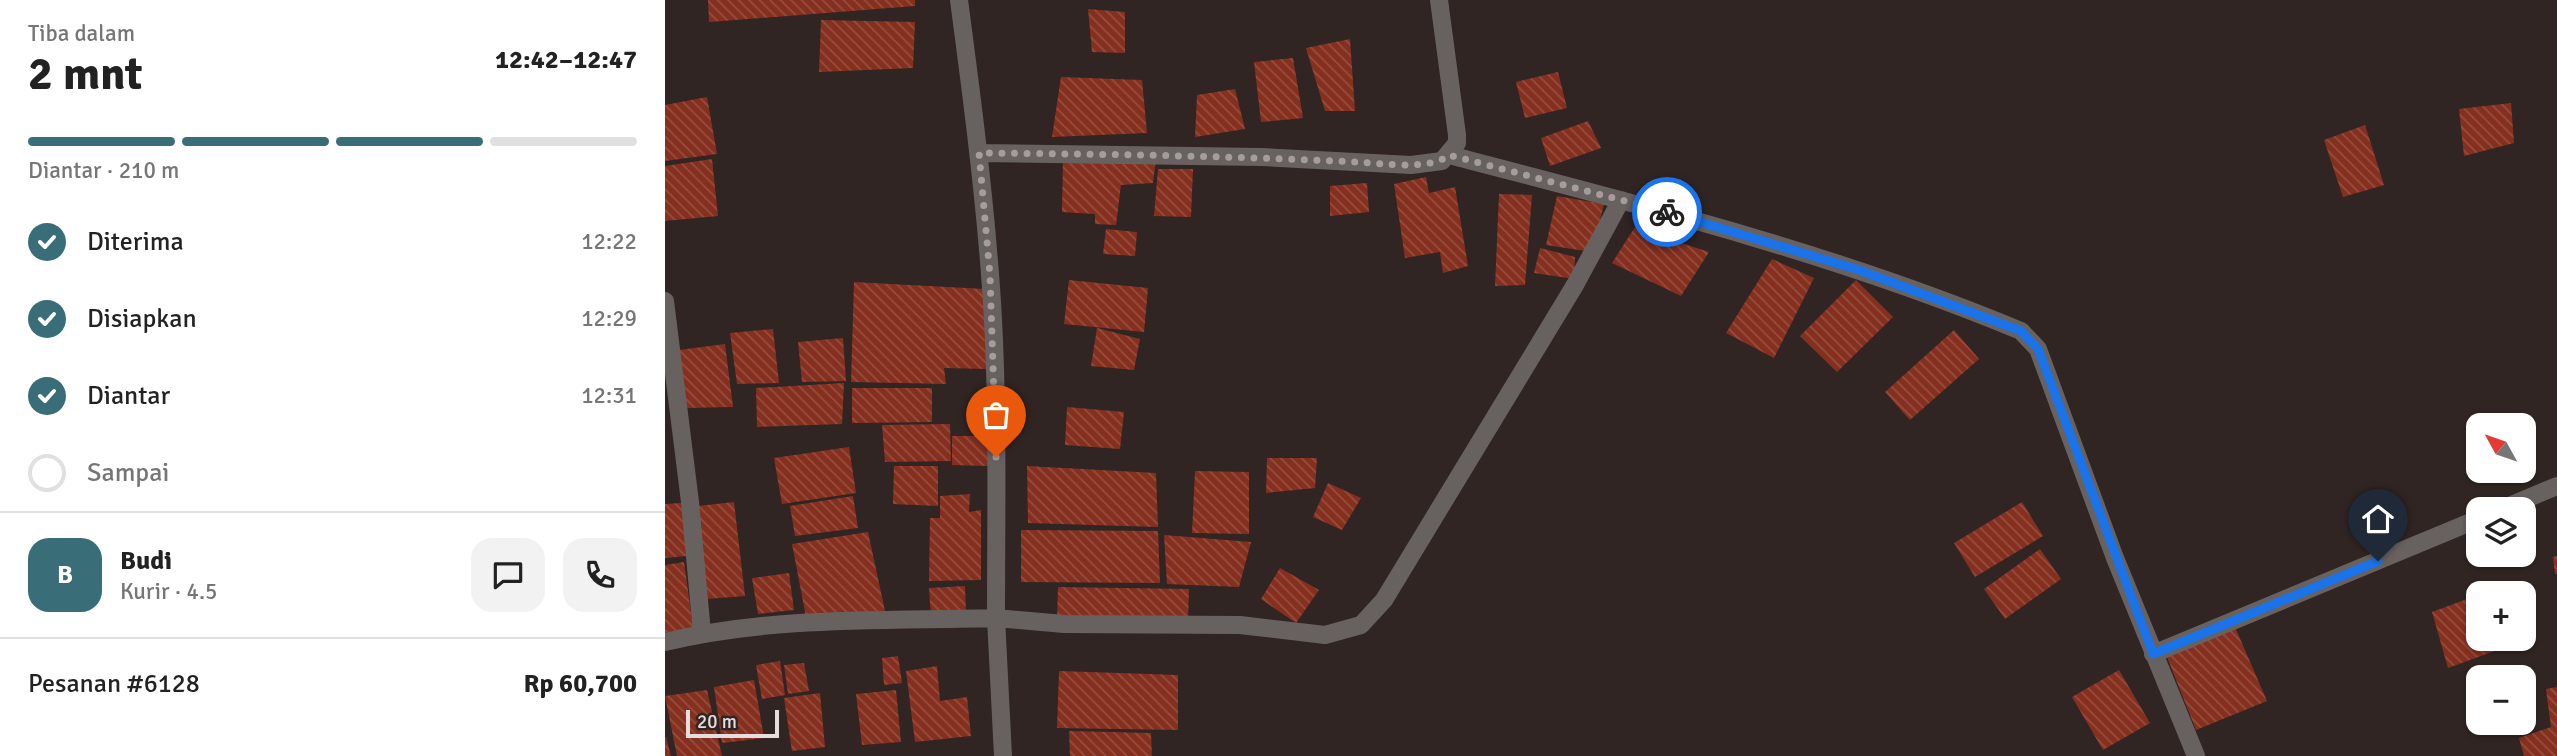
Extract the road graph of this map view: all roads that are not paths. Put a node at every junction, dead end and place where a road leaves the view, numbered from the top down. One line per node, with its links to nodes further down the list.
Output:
1 (959, 0): 3 (street)
2 (1439, 0): 4 (street)
3 (979, 153): 4 (street); 10 (street)
4 (1449, 155): 5 (street)
5 (1621, 200): 10 (street); 13 (street)
6 (665, 301): 11 (street)
7 (2557, 486): 8 (street)
8 (2531, 497)
9 (2466, 524): 13 (street)
10 (996, 618): 11 (street); 14 (street)
11 (702, 633): 12 (street)
12 (665, 642)
13 (2153, 654): 15 (street)
14 (1003, 756)
15 (2196, 756)

